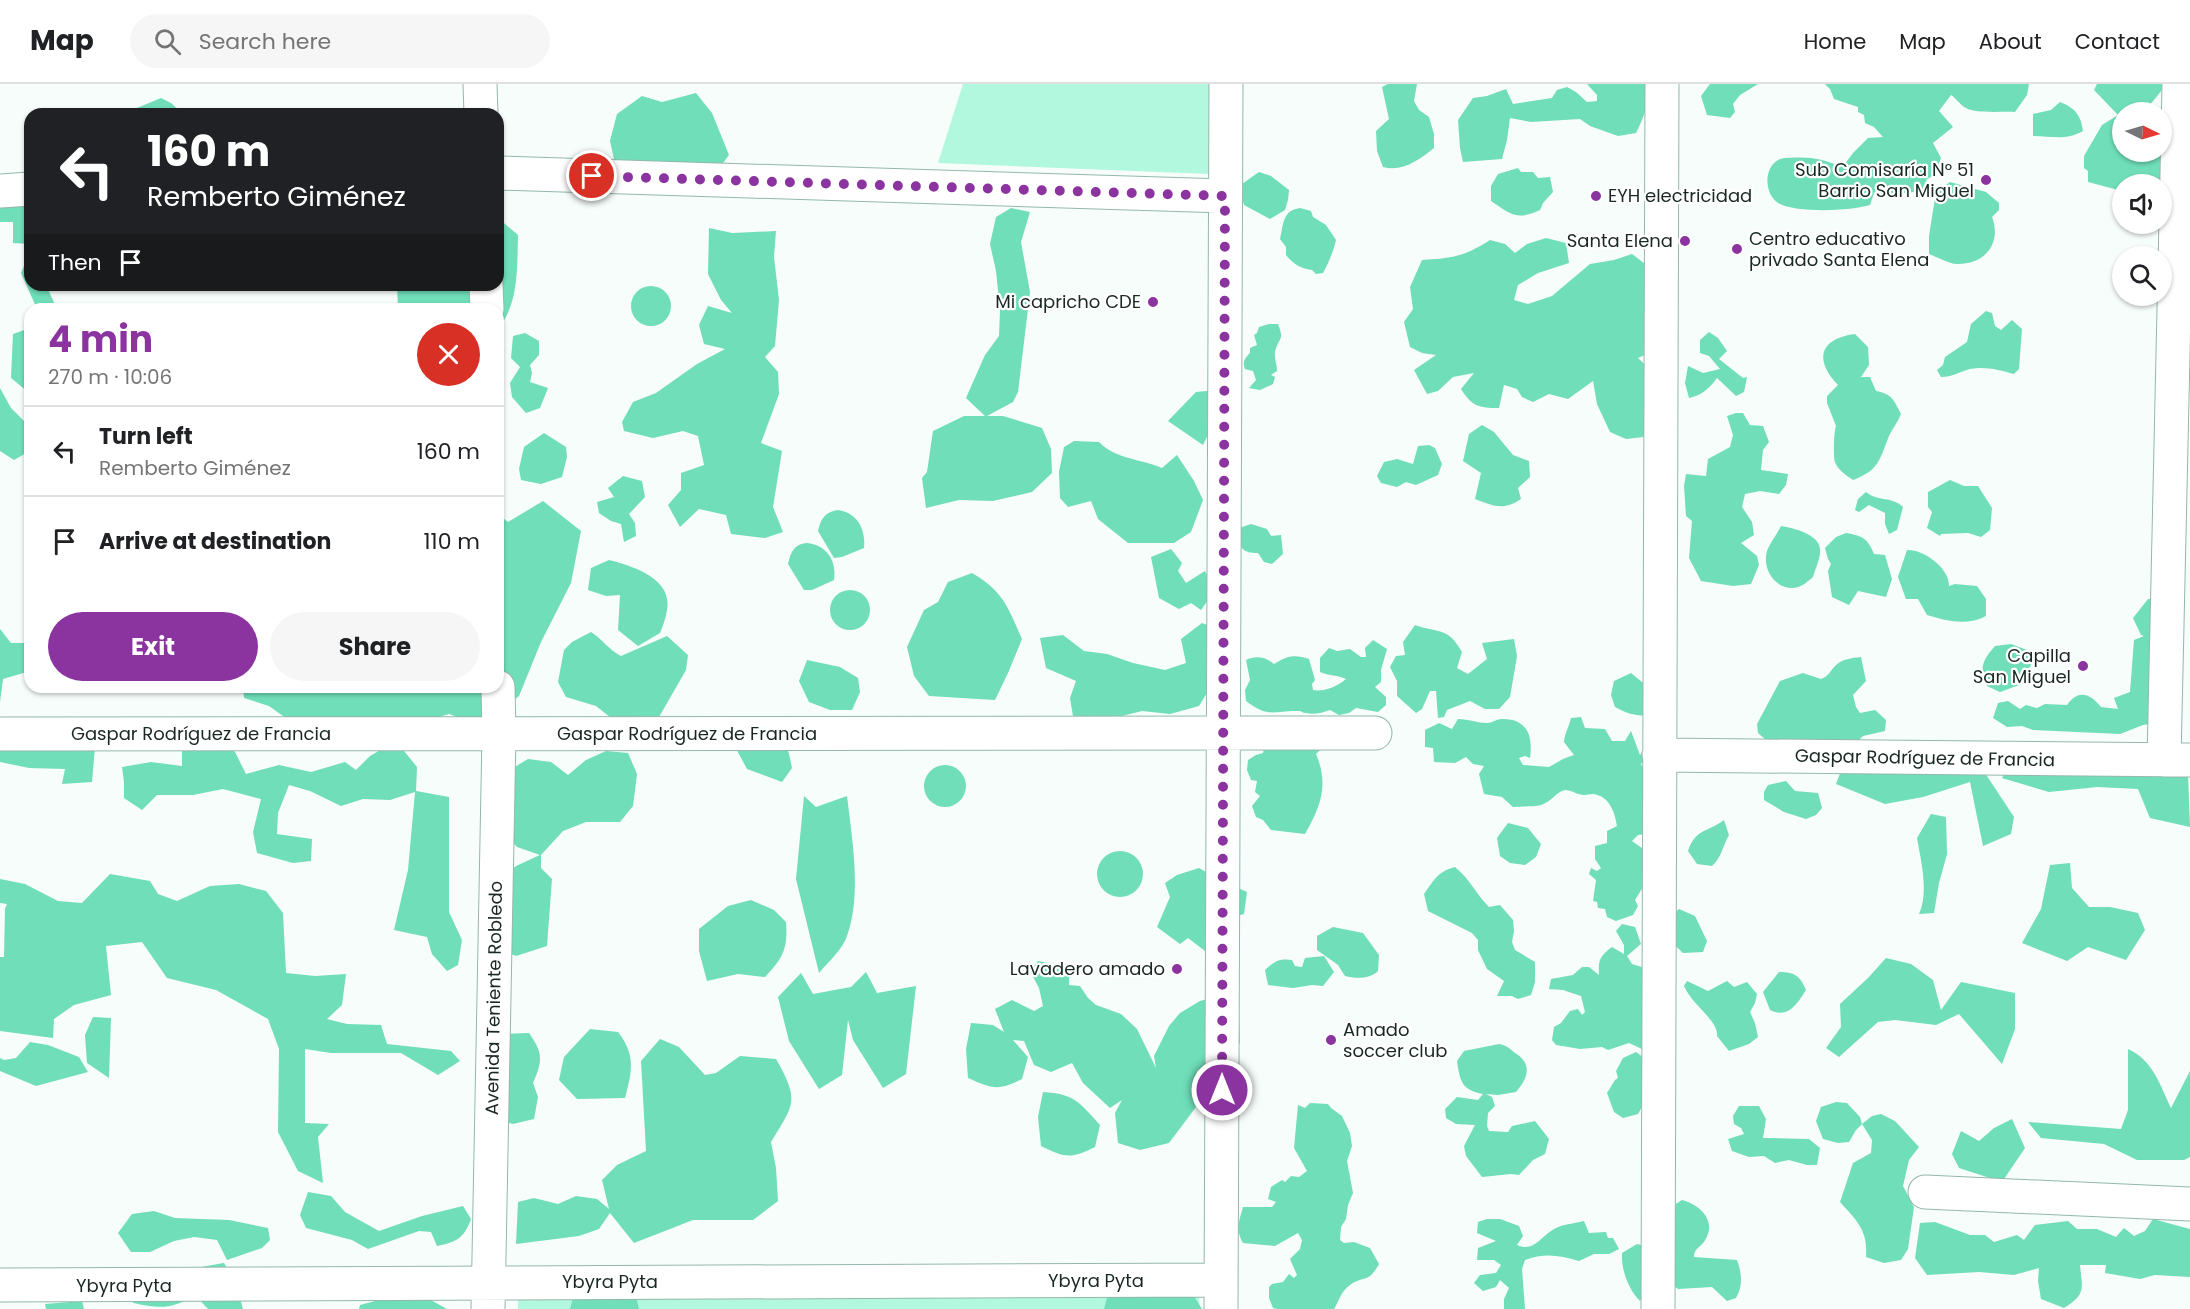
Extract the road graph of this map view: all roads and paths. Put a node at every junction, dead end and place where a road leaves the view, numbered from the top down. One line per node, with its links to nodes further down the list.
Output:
1 (480, 84): 5 (street)
2 (1226, 84): 9 (street)
3 (1662, 84): 15 (street)
4 (2179, 84): 16 (street)
5 (482, 108)
6 (504, 173): 9 (street)
7 (24, 189): 8 (street)
8 (0, 190)
9 (1225, 196): 11 (street)
10 (498, 693): 14 (street, Avenida Teniente Robledo)
11 (1223, 733): 12 (street, Gaspar Rodríguez de Francia); 14 (street, Gaspar Rodríguez de Francia); 20 (street)
12 (1375, 733)
13 (0, 734): 14 (street, Gaspar Rodríguez de Francia)
14 (499, 735): 21 (street, Avenida Teniente Robledo)
15 (1659, 755): 16 (street, Gaspar Rodríguez de Francia); 23 (street)
16 (2177, 760)
17 (1925, 1192): 18 (street)
18 (2190, 1204)
19 (0, 1285): 22 (street, Ybyra Pyta)
20 (1221, 1295): 21 (street, Ybyra Pyta)
21 (488, 1296): 22 (street, Ybyra Pyta)
22 (71, 1298)
23 (1658, 1309)

